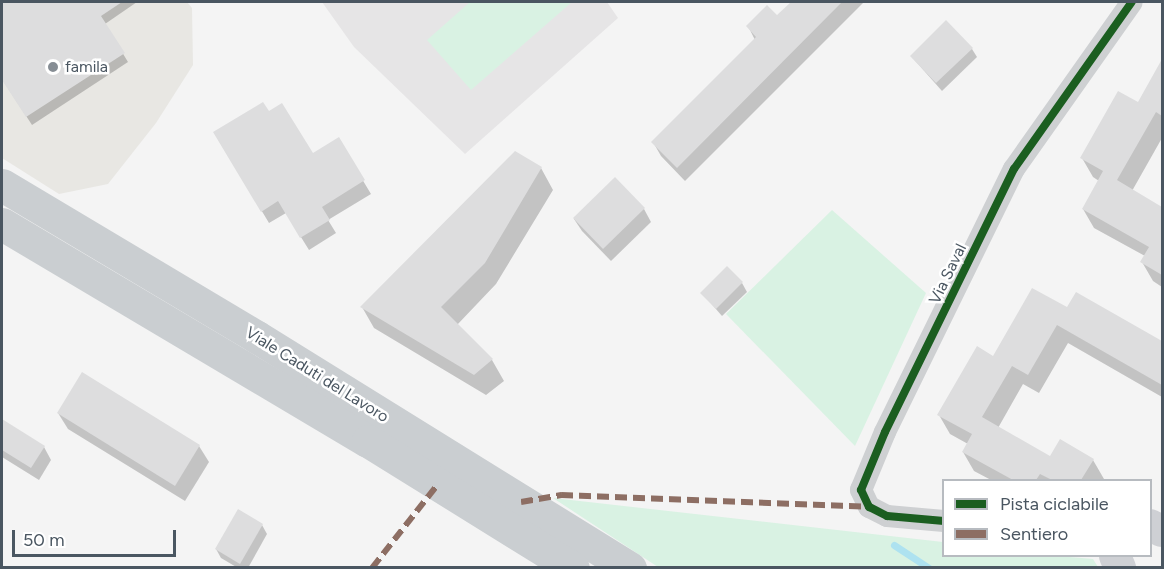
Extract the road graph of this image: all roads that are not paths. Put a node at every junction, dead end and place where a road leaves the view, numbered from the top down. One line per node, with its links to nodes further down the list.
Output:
1 (1132, 2): 4 (street, Via Saval)
2 (2, 185): 6 (main road, Viale Caduti del Lavoro)
3 (2, 224): 5 (main road, Viale Caduti del Lavoro)
4 (942, 521)
5 (573, 567)
6 (630, 567)

